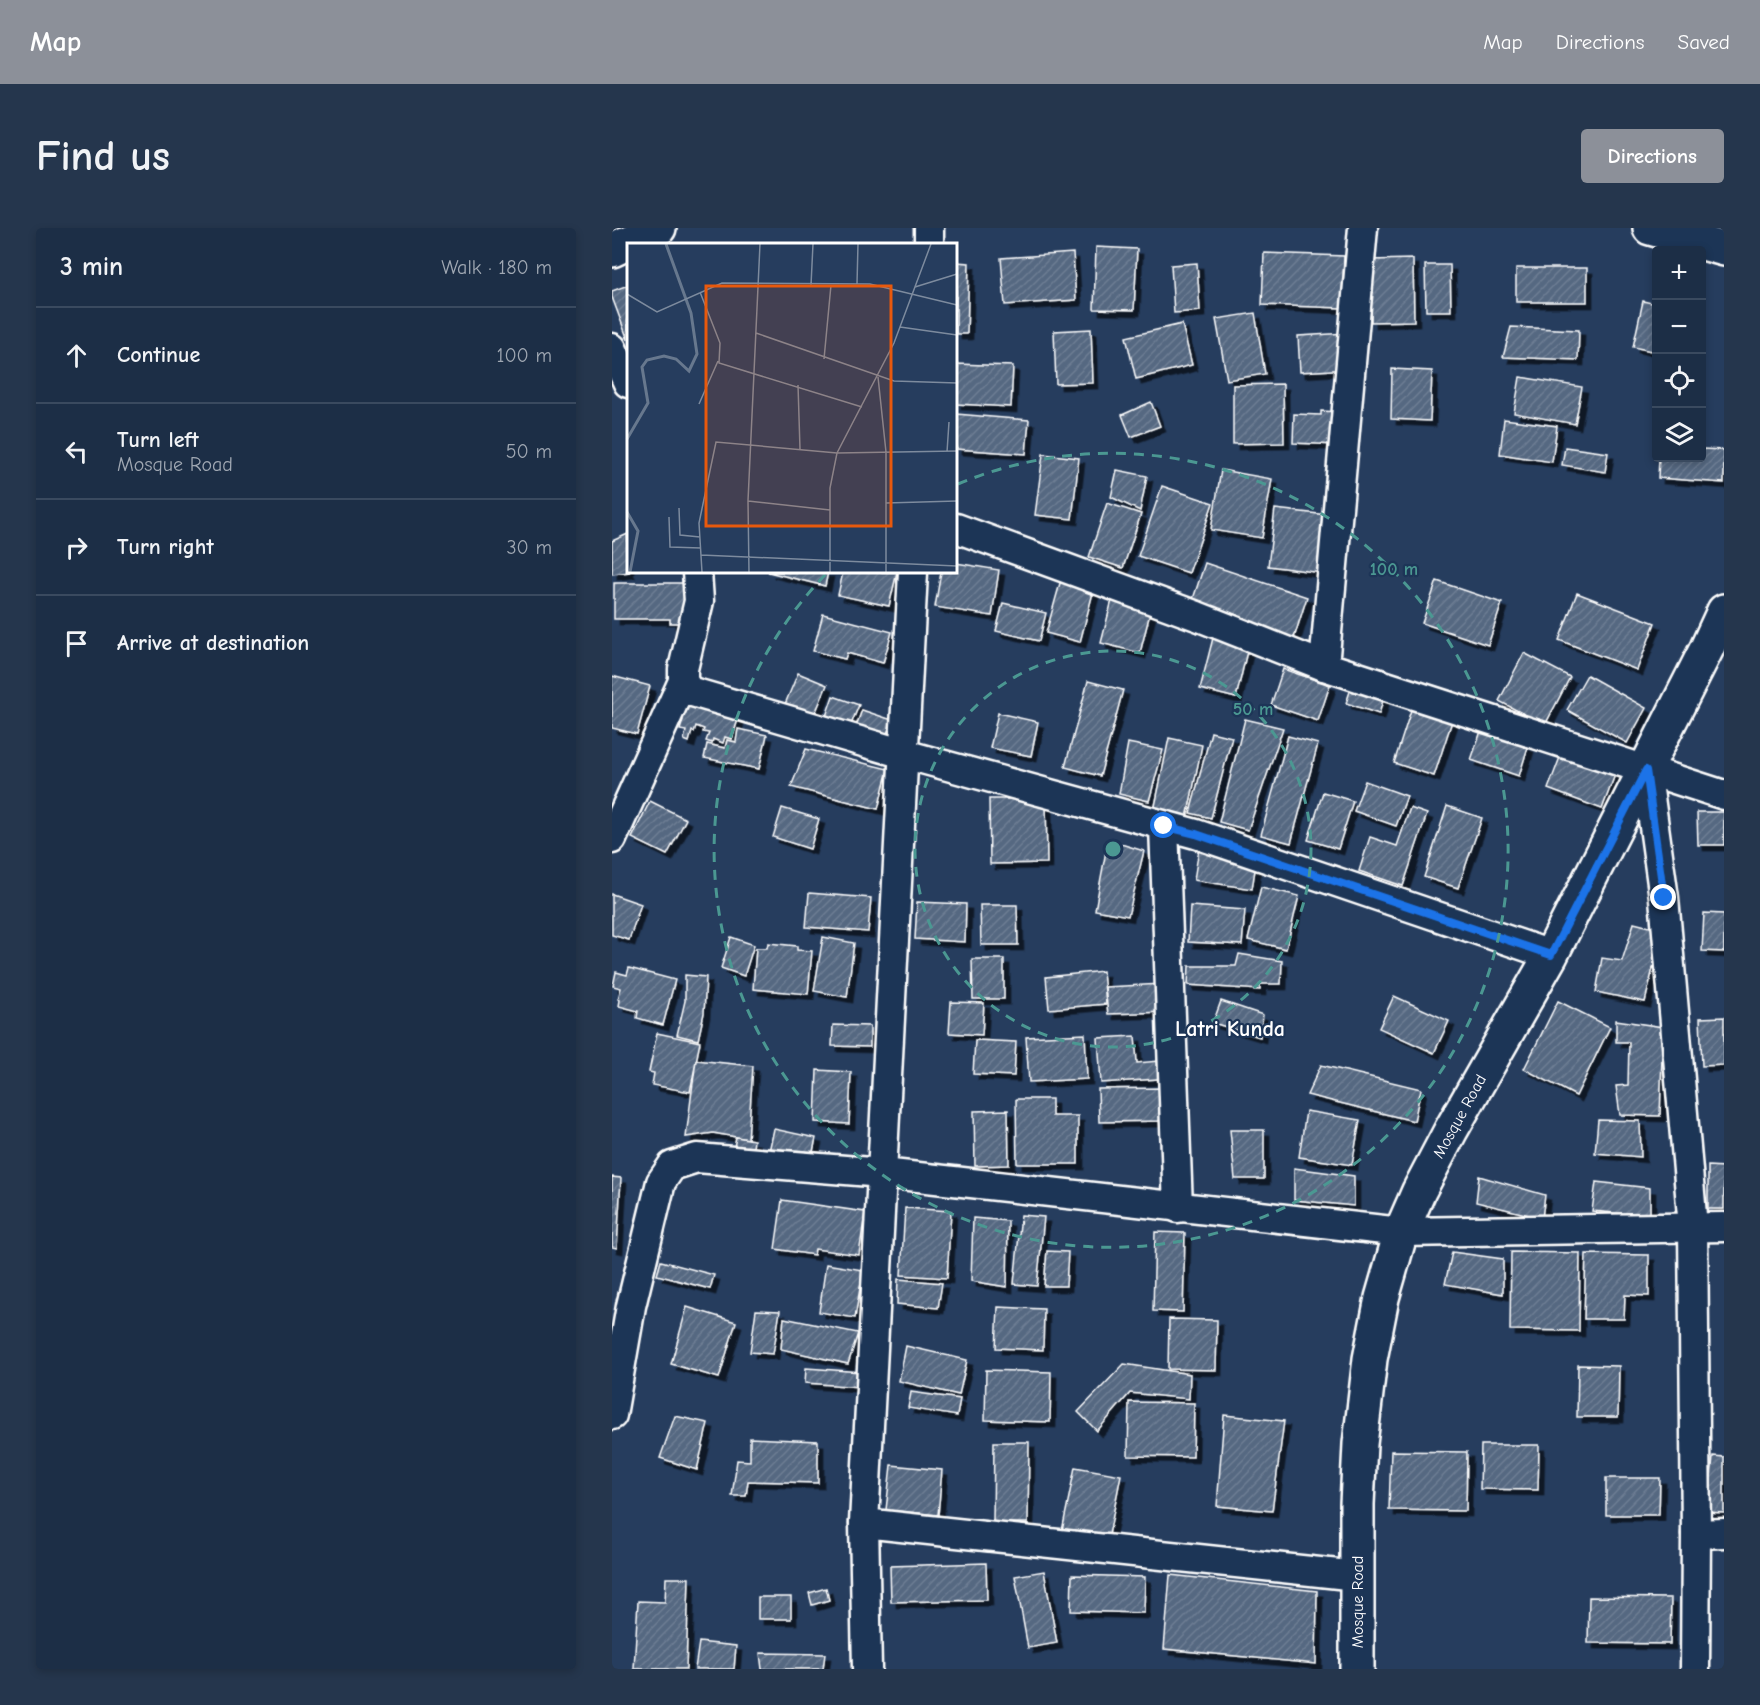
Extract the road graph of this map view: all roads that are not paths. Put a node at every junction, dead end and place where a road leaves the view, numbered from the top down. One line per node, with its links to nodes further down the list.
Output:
1 (659, 228): 5 (street)
2 (1363, 228): 12 (street)
3 (1650, 228): 4 (street)
4 (1724, 249)
5 (612, 250)
6 (612, 348): 7 (street)
7 (627, 381)
8 (957, 528): 12 (street)
9 (696, 573): 13 (street)
10 (913, 573): 14 (street)
11 (1724, 611): 15 (street, Mosque Road)
12 (1324, 666): 15 (street)
13 (683, 681): 14 (street); 18 (street)
14 (904, 754): 17 (street); 20 (street)
15 (1646, 770): 16 (street); 19 (street, Mosque Road); 22 (street)
16 (1724, 795)
17 (1164, 826): 19 (street); 21 (street)
18 (612, 839)
19 (1551, 955): 24 (street, Mosque Road)
20 (883, 1173): 21 (street); 25 (street); 26 (street)
21 (1178, 1208): 24 (street)
22 (1693, 1227): 23 (street); 24 (street); 27 (street)
23 (1724, 1227)
24 (1401, 1232): 28 (street, Mosque Road)
25 (612, 1415)
26 (864, 1523): 28 (street); 29 (street)
27 (1710, 1534): 31 (street)
28 (1357, 1576): 30 (street, Mosque Road)
29 (867, 1669)
30 (1357, 1669)
31 (1695, 1669)

